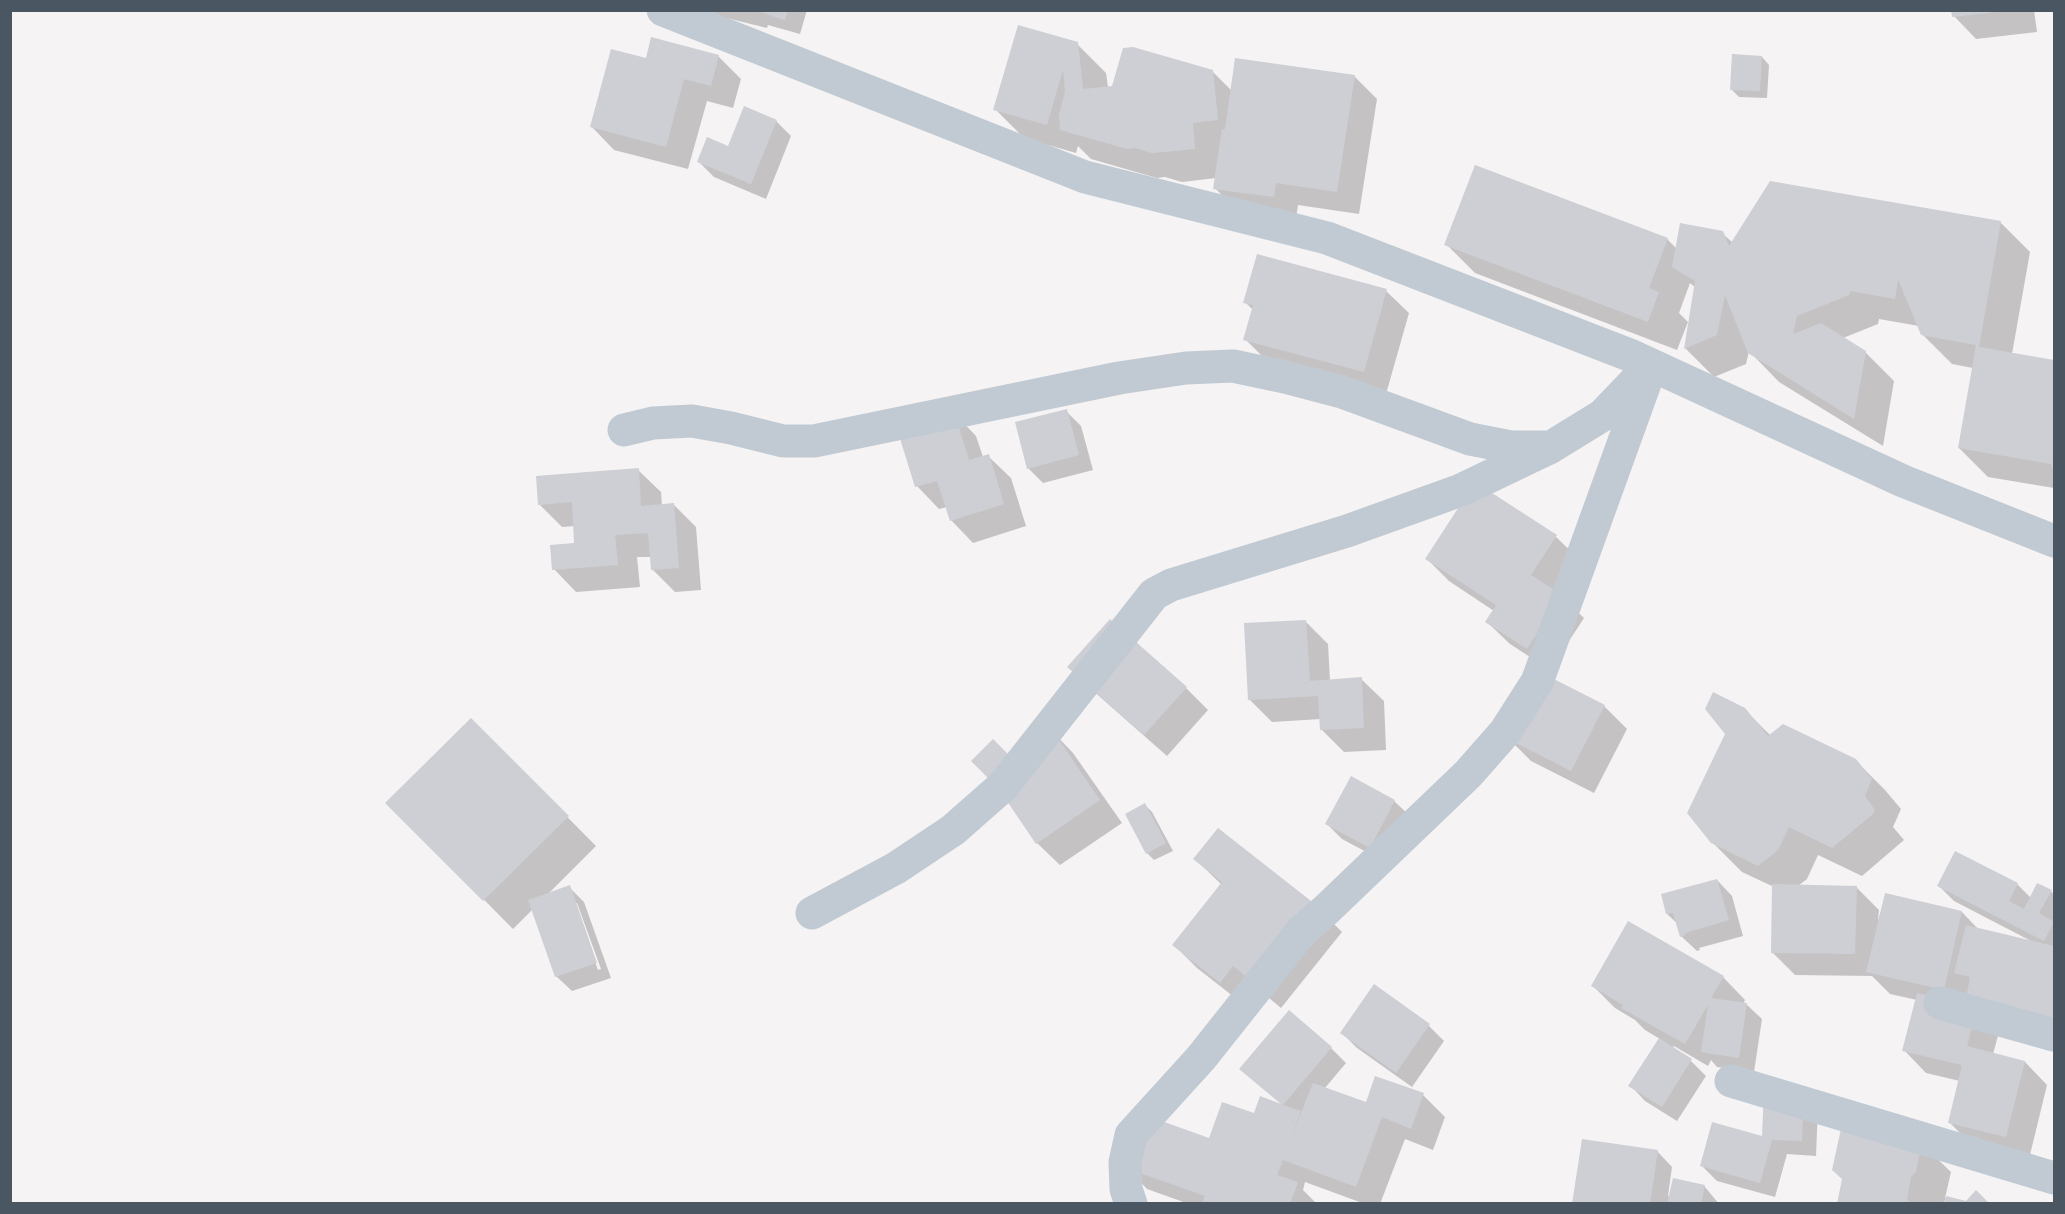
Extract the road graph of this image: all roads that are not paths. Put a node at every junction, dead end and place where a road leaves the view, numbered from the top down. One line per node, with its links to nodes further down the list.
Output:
1 (663, 10): 2 (street)
2 (1651, 365): 4 (street); 5 (street); 11 (street)
3 (624, 430): 4 (street)
4 (1551, 447): 6 (street)
5 (2055, 541)
6 (812, 913)
7 (1940, 1004): 8 (street)
8 (2055, 1035)
9 (1731, 1081): 10 (street)
10 (2055, 1178)
11 (1131, 1203)

